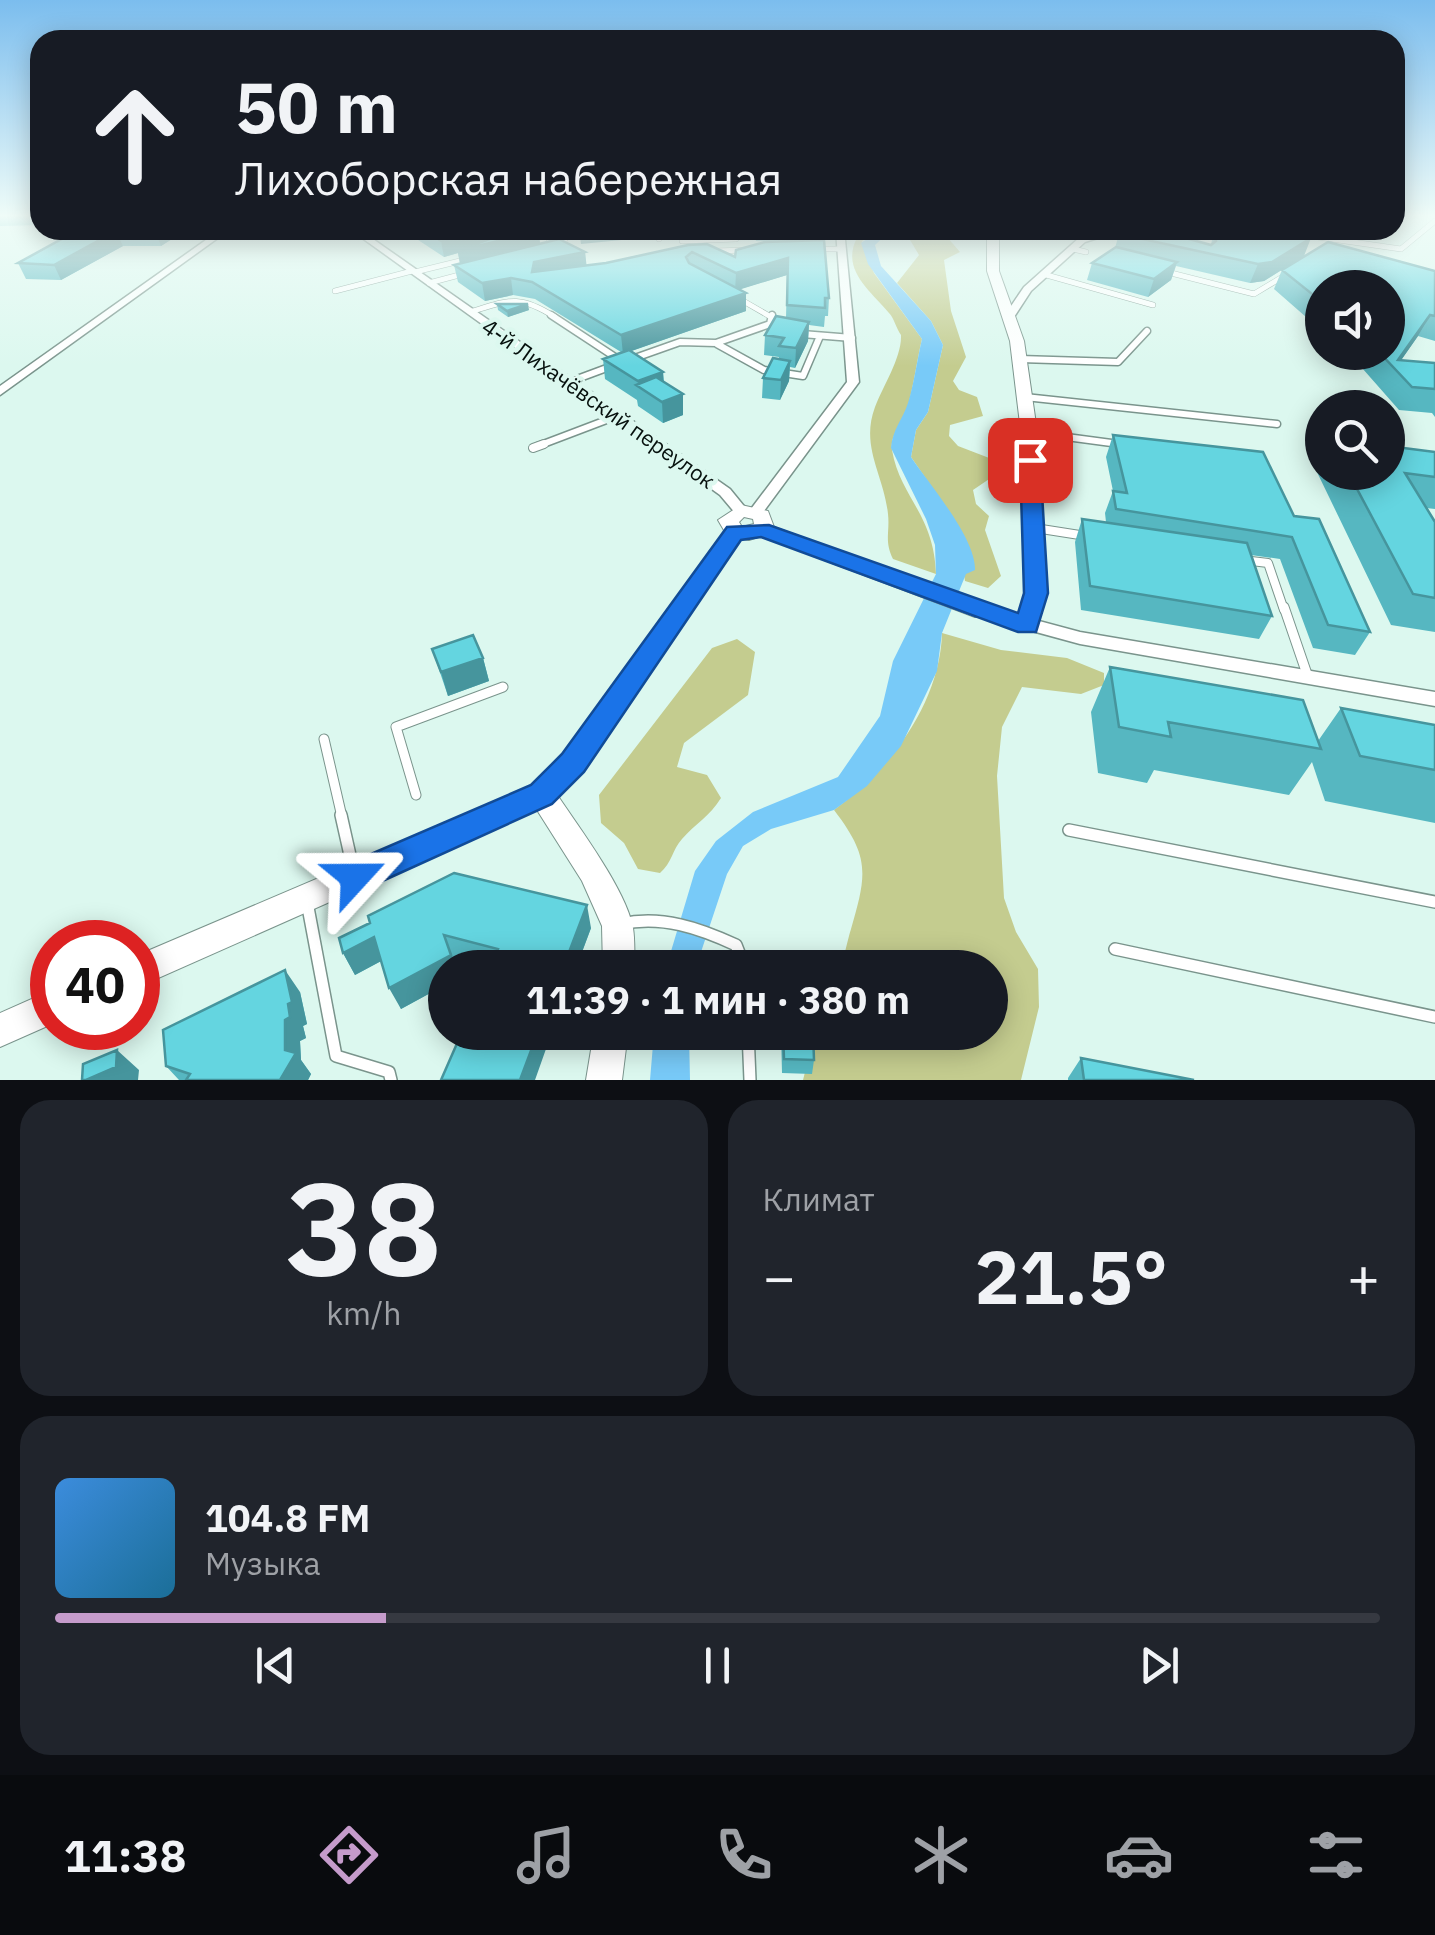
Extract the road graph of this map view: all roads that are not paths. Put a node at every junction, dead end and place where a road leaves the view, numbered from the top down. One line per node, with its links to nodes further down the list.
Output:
1 (176, 265): 31 (street)
2 (405, 265): 9 (street, 4-й Лихачёвский переулок)
3 (440, 265): 9 (lane)
4 (843, 265): 25 (street)
5 (993, 265): 16 (street)
6 (1054, 265): 10 (street)
7 (1157, 270): 11 (lane)
8 (473, 271): 12 (lane)
9 (414, 272): 12 (street, 4-й Лихачёвский переулок); 14 (lane)
10 (1044, 274): 13 (street); 17 (lane)
11 (1286, 274)
12 (429, 283): 18 (street, 4-й Лихачёвский переулок)
13 (1027, 289): 16 (street); 19 (street)
14 (336, 290)
15 (724, 291): 20 (lane)
16 (999, 291): 19 (street)
17 (1154, 305)
18 (470, 312): 28 (lane); 30 (street, 4-й Лихачёвский переулок)
19 (1010, 315): 27 (street)
20 (770, 324): 21 (lane); 26 (lane)
21 (781, 328)
22 (1147, 331): 27 (lane)
23 (791, 332): 24 (lane)
24 (820, 336): 25 (lane); 26 (lane)
25 (852, 338): 38 (street)
26 (716, 343): 28 (lane)
27 (1020, 359): 32 (street)
28 (626, 361): 29 (lane); 30 (lane)
29 (643, 370)
30 (569, 382): 33 (street, 4-й Лихачёвский переулок)
31 (0, 391)
32 (1025, 396): 34 (lane); 35 (street)
33 (617, 416): 37 (lane); 38 (street, 4-й Лихачёвский переулок)
34 (1278, 424)
35 (1029, 432): 36 (lane); 39 (street)
36 (1132, 445)
37 (533, 448)
38 (748, 521): 42 (street, 4-й Лихачёвский переулок); 48 (street)
39 (1034, 528): 40 (lane); 43 (street)
40 (1094, 537)
41 (1229, 558): 44 (lane)
42 (983, 612): 43 (street, 4-й Лихачёвский переулок)
43 (1027, 626): 44 (street, 4-й Лихачёвский переулок)
44 (1308, 677): 46 (street, 4-й Лихачёвский переулок)
45 (504, 687): 49 (lane)
46 (1435, 698)
47 (324, 739): 51 (lane)
48 (542, 794): 51 (street); 54 (street)
49 (416, 795)
50 (1069, 830): 53 (lane)
51 (355, 877): 52 (street)
52 (306, 898): 58 (street); 64 (lane)
53 (1435, 902)
54 (617, 925): 56 (street); 57 (lane)
55 (1115, 948): 60 (lane)
56 (618, 950)
57 (738, 950)
58 (160, 961)
59 (30, 1017): 61 (street)
60 (1435, 1017)
61 (0, 1030)
62 (608, 1050): 65 (street)
63 (749, 1050): 66 (lane)
64 (392, 1080)
65 (604, 1080)
66 (750, 1080)

